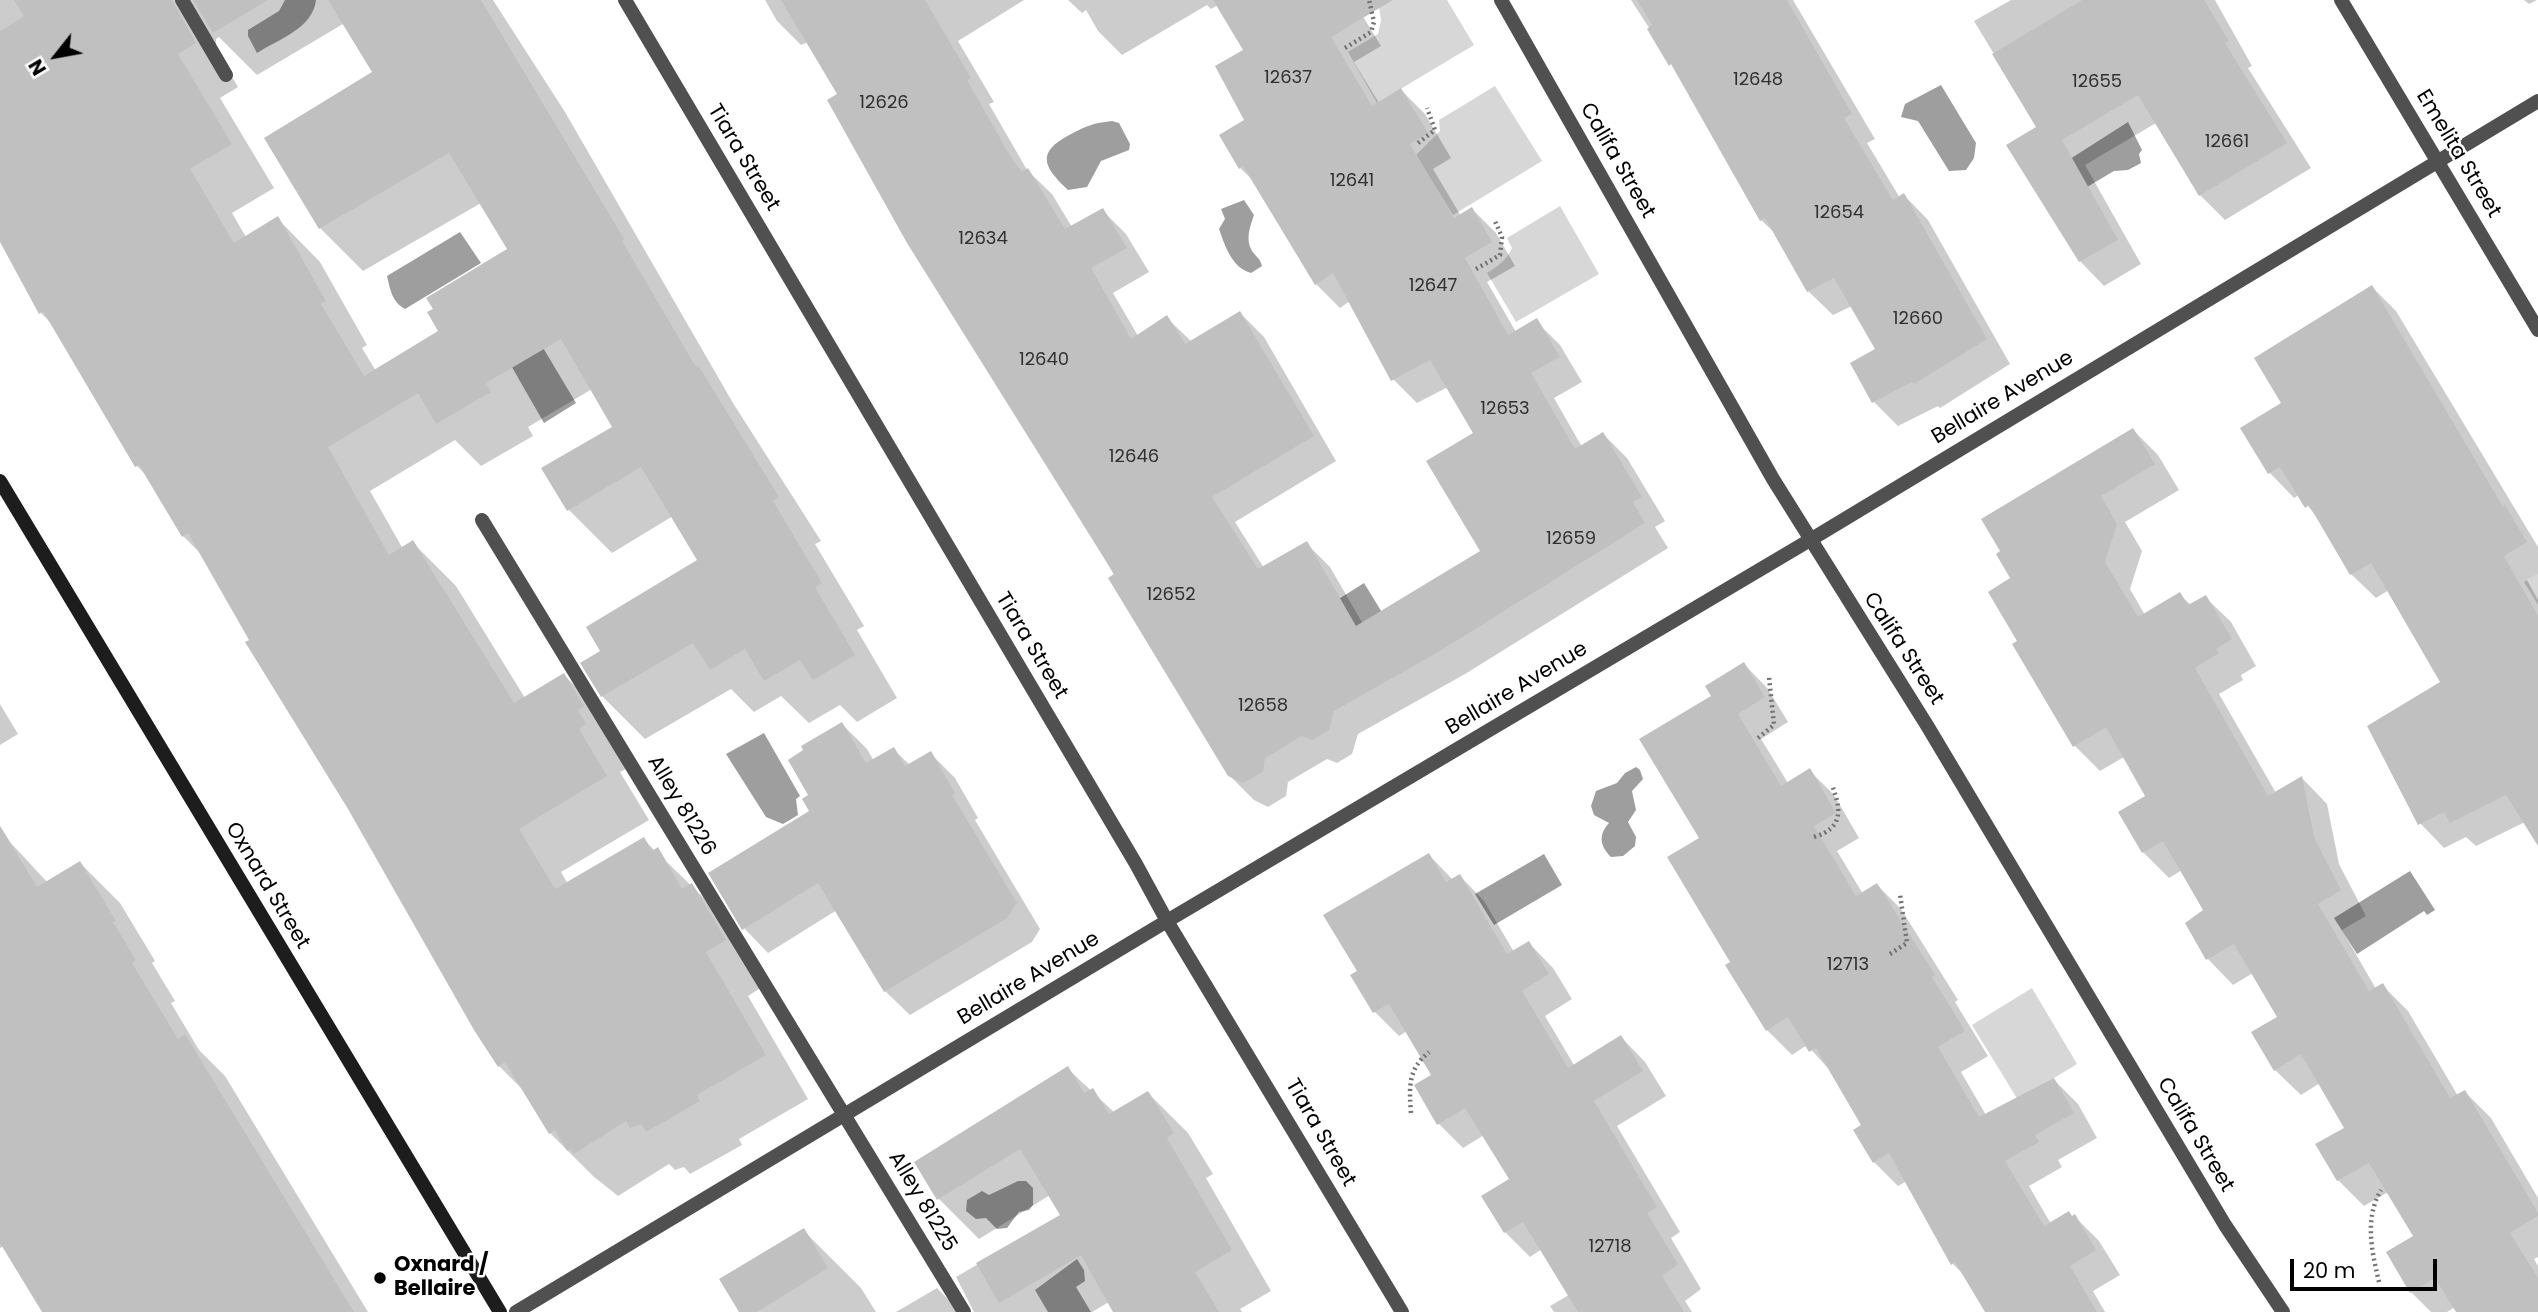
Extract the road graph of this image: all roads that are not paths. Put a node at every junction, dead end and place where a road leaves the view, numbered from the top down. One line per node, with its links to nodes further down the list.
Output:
1 (181, 0): 5 (street)
2 (625, 0): 12 (street, Tiara Street)
3 (1502, 0): 11 (street, Califa Street)
4 (2341, 0): 7 (street, Emelita Street)
5 (226, 75)
6 (2538, 101): 7 (street, Bellaire Avenue)
7 (2436, 160): 8 (street, Emelita Street); 11 (street, Bellaire Avenue)
8 (2538, 330)
9 (0, 481): 14 (main road, Oxnard Street)
10 (482, 520): 13 (street, Alley 81226)
11 (1810, 540): 12 (street, Bellaire Avenue); 18 (street, Califa Street)
12 (1167, 921): 13 (street, Bellaire Avenue); 17 (street, Tiara Street)
13 (845, 1114): 15 (street, Bellaire Avenue); 16 (street, Alley 81225)
14 (500, 1312)
15 (516, 1312)
16 (964, 1312)
17 (1402, 1312)
18 (2283, 1312)

